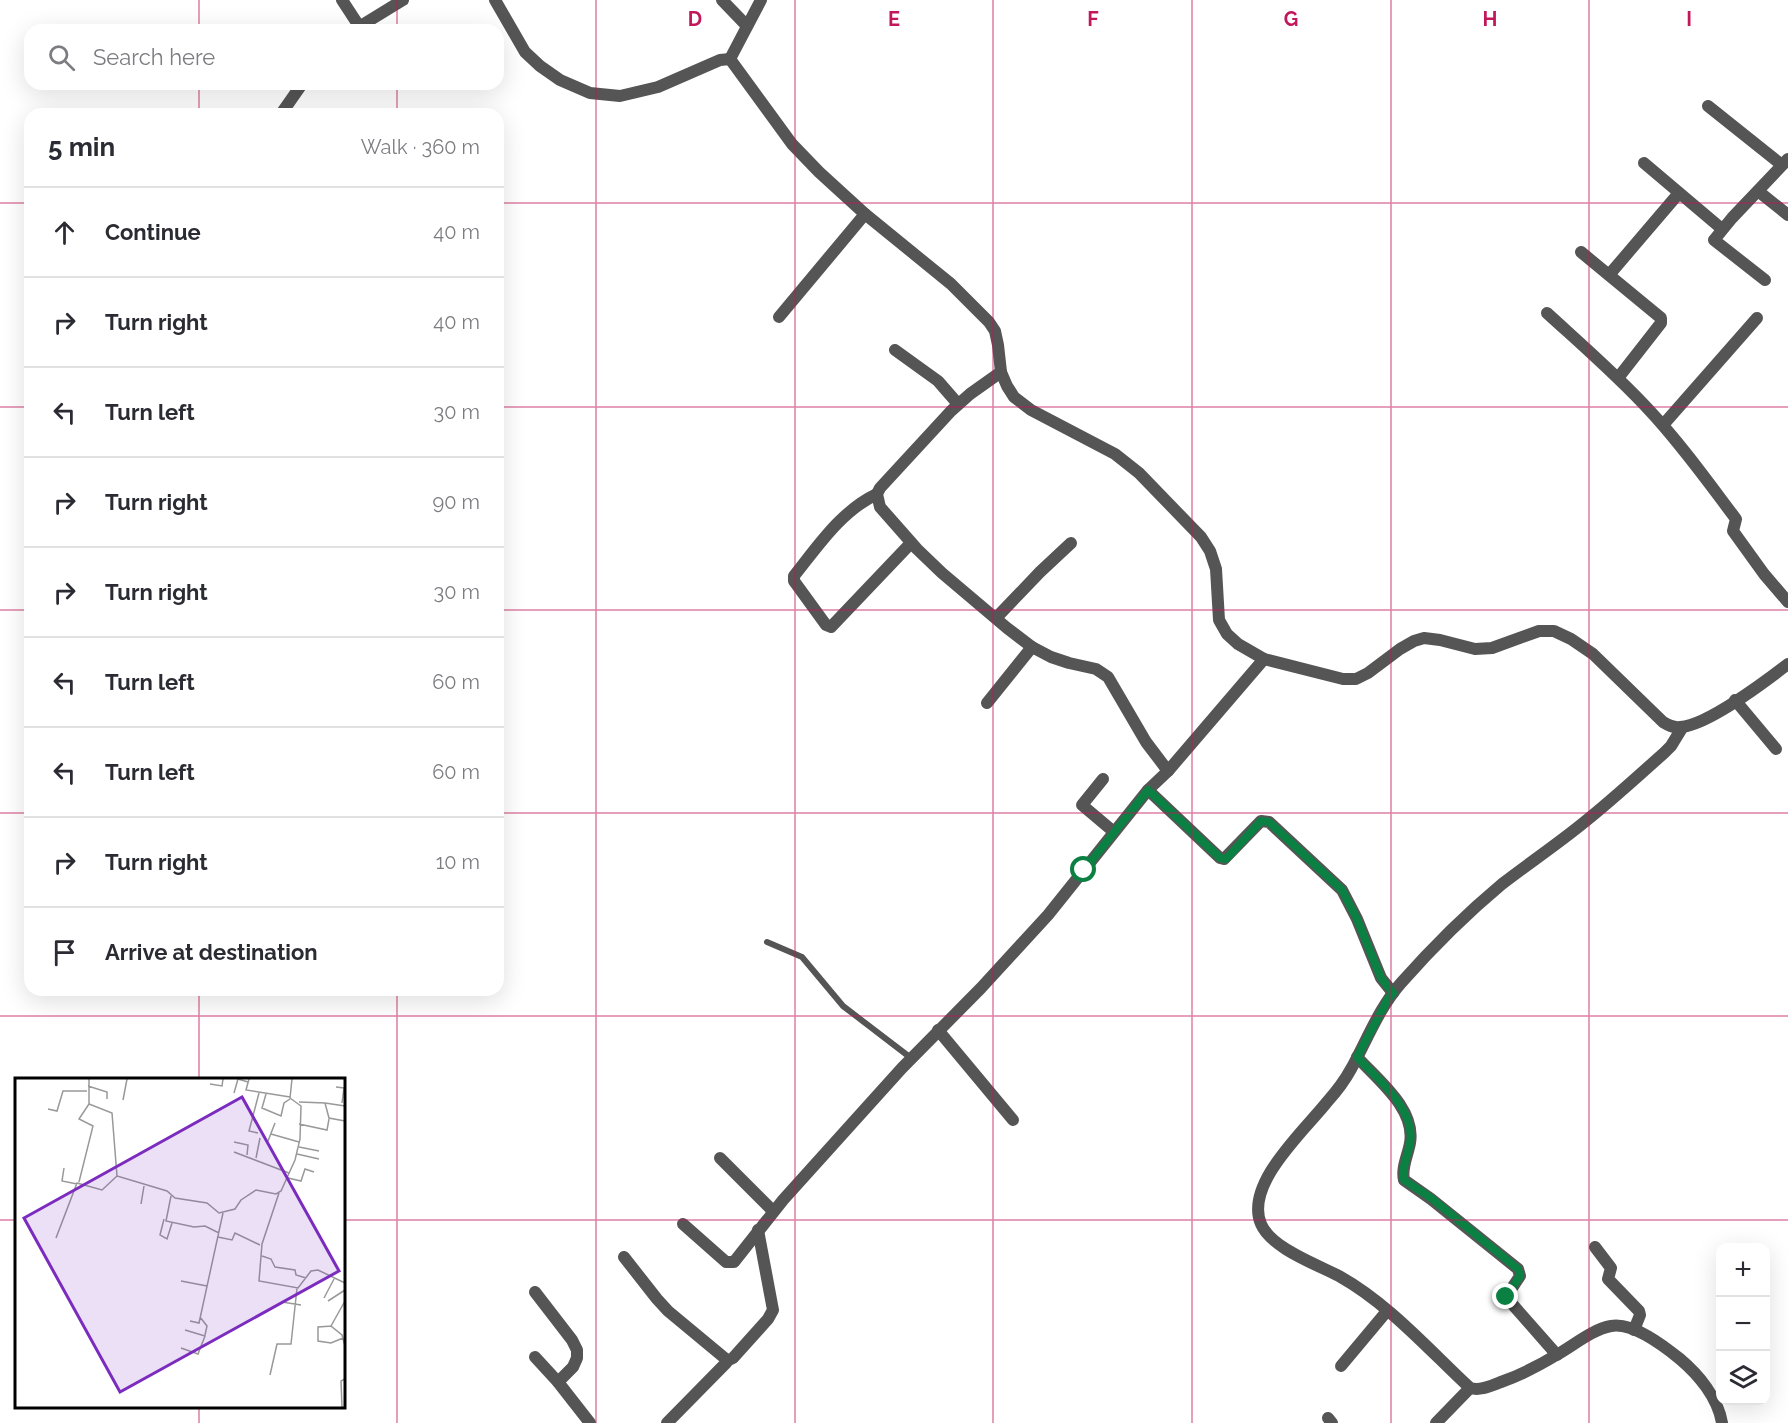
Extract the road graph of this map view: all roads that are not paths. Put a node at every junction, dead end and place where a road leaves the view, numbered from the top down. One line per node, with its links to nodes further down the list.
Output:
1 (342, 0): 6 (street)
2 (403, 0): 7 (street)
3 (495, 0): 9 (street)
4 (722, 0): 8 (street)
5 (761, 0): 8 (street)
6 (355, 24)
7 (364, 24)
8 (747, 26): 9 (street)
9 (730, 58): 17 (street)
10 (298, 90): 12 (street)
11 (1708, 106): 13 (street)
12 (285, 108)
13 (1785, 162): 15 (street)
14 (1644, 163): 16 (street)
15 (1758, 191): 18 (street); 19 (street)
16 (1679, 193): 19 (street); 21 (street)
17 (865, 214): 24 (street); 27 (street)
18 (1788, 215)
19 (1722, 229): 22 (street)
20 (1581, 252): 21 (street)
21 (1610, 276): 28 (street)
22 (1765, 280)
23 (1547, 313): 28 (street)
24 (779, 317)
25 (1757, 318): 30 (street)
26 (895, 350): 29 (street)
27 (1000, 372): 29 (street); 37 (street)
28 (1618, 378): 30 (street)
29 (958, 404): 31 (street)
30 (1663, 425): 34 (street)
31 (877, 494): 32 (street); 32 (street)
32 (911, 543): 35 (street)
33 (1071, 543): 35 (street)
34 (1788, 602)
35 (996, 618): 36 (street)
36 (1032, 647): 40 (street); 43 (street)
37 (1264, 659): 41 (street); 43 (street)
38 (1788, 664): 39 (street)
39 (1735, 700): 41 (street); 42 (street)
40 (987, 703)
41 (1682, 728): 48 (street)
42 (1776, 749)
43 (1168, 771): 45 (street)
44 (1103, 779): 46 (street)
45 (1148, 790): 46 (street); 48 (street)
46 (1114, 832): 49 (street)
47 (767, 942): 51 (lane)
48 (1393, 993): 50 (street)
49 (938, 1030): 51 (street); 52 (street)
50 (1357, 1057): 60 (street); 62 (street)
51 (911, 1058): 54 (street)
52 (1013, 1120)
53 (720, 1158): 54 (street)
54 (773, 1211): 56 (street)
55 (683, 1224): 56 (street)
56 (758, 1230): 64 (street)
57 (1595, 1247): 61 (street)
58 (624, 1257): 64 (street)
59 (535, 1292): 66 (street)
60 (1387, 1311): 65 (street); 67 (street)
61 (1634, 1330): 62 (street); 71 (street)
62 (1557, 1355): 67 (street)
63 (535, 1357): 66 (street)
64 (727, 1361): 69 (street)
65 (1341, 1366)
66 (558, 1382): 68 (street)
67 (1470, 1388): 70 (street)
68 (590, 1423)
69 (668, 1423)
70 (1436, 1423)
71 (1722, 1423)

